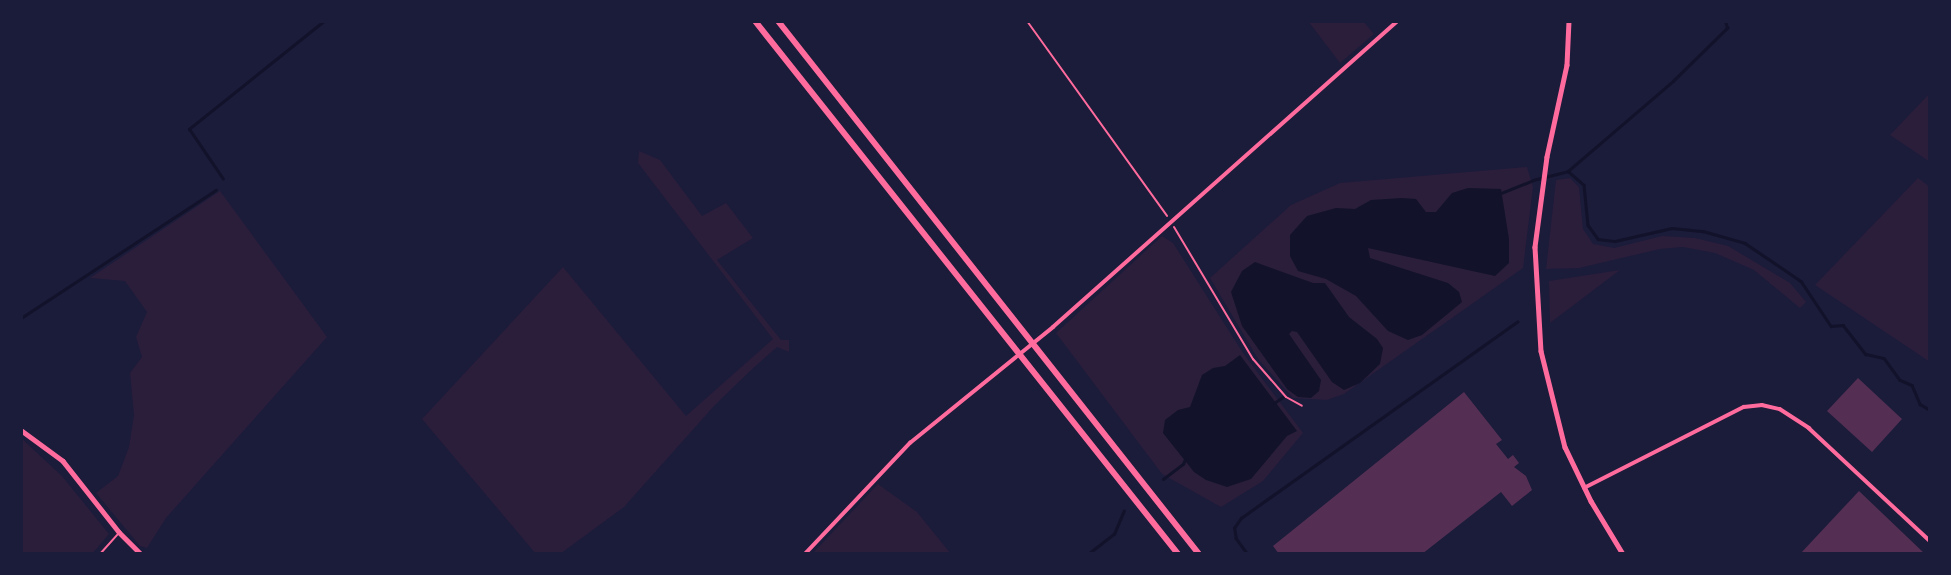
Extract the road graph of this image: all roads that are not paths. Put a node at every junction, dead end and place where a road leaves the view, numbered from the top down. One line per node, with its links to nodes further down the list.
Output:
1 (755, 21): 12 (highway)
2 (778, 21): 13 (highway)
3 (1398, 21): 11 (street)
4 (1569, 21): 6 (street)
5 (21, 430): 7 (street)
6 (1584, 488): 8 (street); 14 (street)
7 (119, 532): 9 (lane); 10 (street)
8 (1930, 541)
9 (100, 554)
10 (141, 554)
11 (805, 554)
12 (1178, 554)
13 (1199, 554)
14 (1623, 554)

